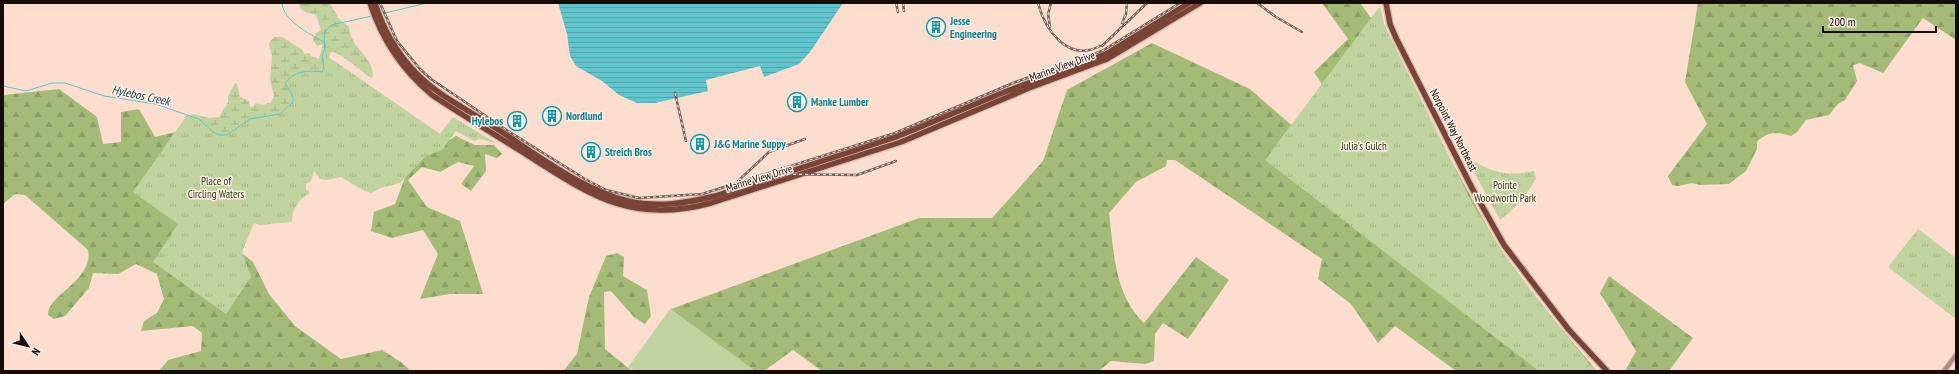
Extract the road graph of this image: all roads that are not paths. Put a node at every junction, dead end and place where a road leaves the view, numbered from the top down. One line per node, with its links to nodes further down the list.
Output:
1 (1189, 3): 5 (main road, Marine View Drive)
2 (1200, 3): 5 (main road, Marine View Drive)
3 (1386, 3): 7 (main road, Norpoint Way Northeast)
4 (373, 5): 5 (main road, Marine View Drive)
5 (380, 23)
6 (1956, 355): 8 (street)
7 (1607, 371)
8 (1944, 371)

